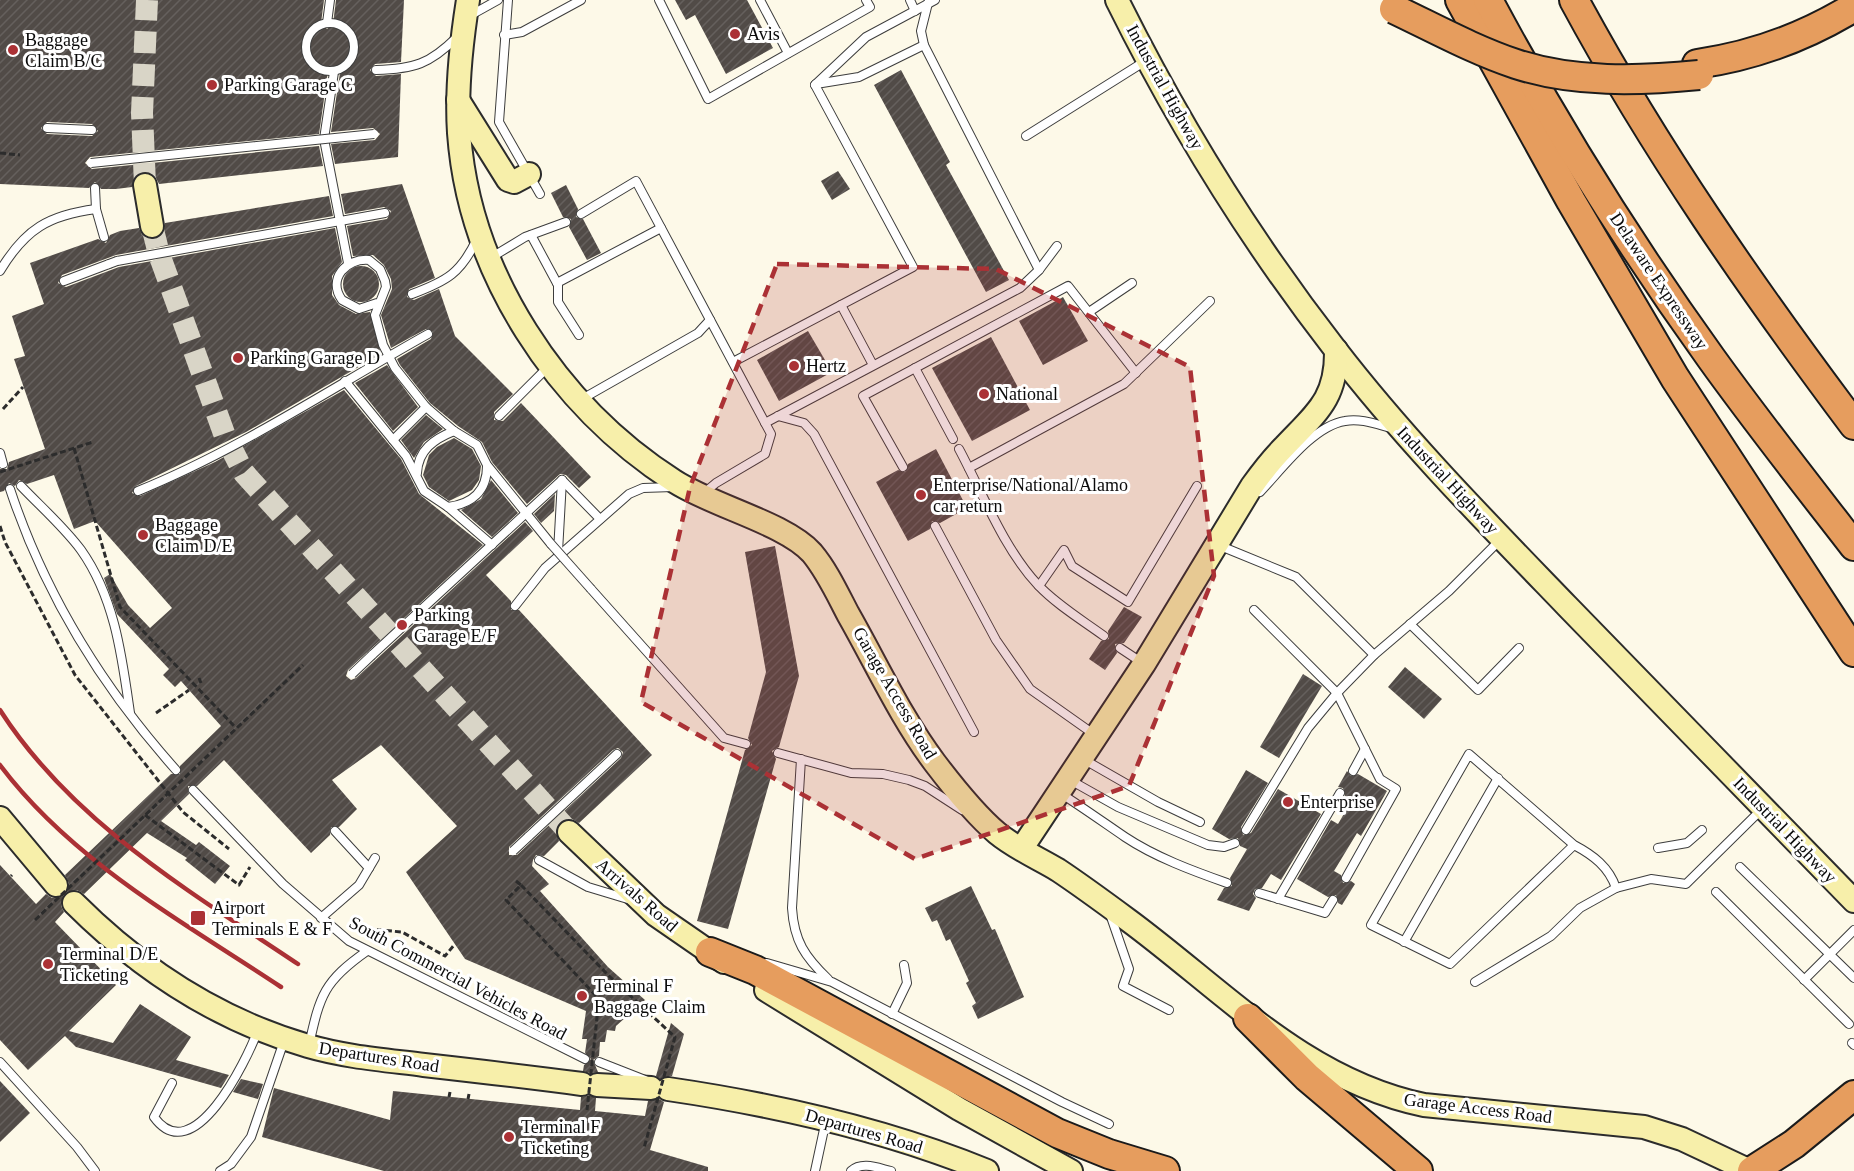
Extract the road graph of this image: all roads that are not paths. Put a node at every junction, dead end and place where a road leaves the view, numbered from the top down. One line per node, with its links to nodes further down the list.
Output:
1 (330, 0): 18 (lane)
2 (498, 0): 17 (lane)
3 (508, 0): 20 (lane)
4 (581, 0): 20 (lane)
5 (659, 0): 22 (lane)
6 (760, 0): 22 (lane)
7 (866, 0): 22 (lane)
8 (910, 0): 16 (lane)
9 (1117, 0): 23 (street, Industrial Highway)
10 (1460, 0): 112 (highway)
11 (1488, 0): 103 (highway, Delaware Expressway)
12 (1574, 0): 77 (highway)
13 (932, 2): 16 (lane); 21 (lane)
14 (1386, 5): 24 (highway, bridge)
15 (1854, 7): 24 (highway)
16 (915, 10): 27 (lane)
17 (466, 16): 25 (lane); 28 (street, Garage Access Road)
18 (327, 23): 26 (lane); 26 (lane)
19 (1854, 25): 24 (highway)
20 (504, 35): 35 (lane)
21 (924, 45): 27 (lane); 52 (lane)
22 (788, 53)
23 (1148, 60): 32 (lane); 65 (street, Industrial Highway)
24 (1698, 69)
25 (376, 70)
26 (334, 72): 33 (lane)
27 (815, 85): 60 (lane)
28 (458, 100): 35 (street); 46 (street, Garage Access Road)
29 (47, 128): 30 (lane)
30 (92, 130)
31 (374, 134): 33 (lane, bridge)
32 (1026, 136)
33 (324, 139): 34 (lane, bridge); 42 (lane)
34 (91, 163)
35 (529, 174): 38 (lane)
36 (145, 185): 44 (street)
37 (95, 189): 39 (lane)
38 (540, 194)
39 (96, 209): 48 (lane); 53 (lane)
40 (385, 213): 42 (lane)
41 (580, 214): 45 (lane)
42 (342, 220): 51 (lane); 54 (lane)
43 (566, 222): 47 (lane)
44 (152, 226)
45 (661, 228): 56 (lane); 62 (lane)
46 (480, 232): 50 (street, Garage Access Road); 57 (lane)
47 (531, 235): 50 (lane); 56 (lane)
48 (104, 237)
49 (1057, 246): 52 (lane)
50 (490, 258): 69 (street, Garage Access Road)
51 (348, 263): 59 (lane); 59 (lane)
52 (1039, 270): 68 (lane)
53 (0, 271)
54 (64, 281)
55 (1132, 282): 61 (lane)
56 (556, 283): 64 (lane)
57 (412, 294)
58 (1210, 301): 71 (lane)
59 (377, 303): 66 (lane)
60 (841, 305): 67 (lane); 68 (lane)
61 (1089, 312): 70 (lane); 71 (lane)
62 (711, 320): 67 (lane); 73 (lane)
63 (428, 334): 66 (lane)
64 (579, 335)
65 (1336, 350): 80 (street, Industrial Highway); 100 (street)
66 (388, 357): 72 (lane); 74 (lane)
67 (733, 362): 78 (lane)
68 (873, 365): 75 (lane)
69 (549, 366): 73 (street, Garage Access Road); 76 (lane)
70 (915, 368): 81 (lane); 86 (lane)
71 (1136, 373): 88 (lane)
72 (345, 381): 82 (lane); 94 (lane)
73 (578, 401): 95 (street, Garage Access Road)
74 (426, 407): 79 (lane); 82 (lane)
75 (778, 416): 78 (lane); 118 (lane)
76 (499, 417)
77 (1850, 418)
78 (765, 423): 95 (lane)
79 (454, 431): 85 (lane); 89 (lane)
80 (1406, 435): 100 (lane); 101 (street, Industrial Highway)
81 (953, 439)
82 (393, 440): 89 (lane)
83 (958, 449): 88 (lane)
84 (0, 453): 87 (lane)
85 (487, 465): 96 (lane); 97 (lane)
86 (903, 467)
87 (2, 468)
88 (969, 468): 105 (lane)
89 (417, 473): 96 (lane)
90 (562, 480): 97 (lane); 98 (lane); 104 (lane)
91 (21, 486): 117 (lane)
92 (1197, 486): 105 (lane)
93 (10, 489): 117 (lane)
94 (138, 491)
95 (692, 492): 98 (lane); 139 (street, Garage Access Road)
96 (448, 507): 102 (lane)
97 (524, 514): 102 (lane); 104 (lane, bridge)
98 (600, 519): 106 (lane)
99 (935, 526): 119 (lane)
100 (1222, 535): 113 (lane); 114 (street)
101 (1502, 538): 108 (lane); 132 (street, Industrial Highway)
102 (492, 545): 115 (lane, bridge)
103 (1854, 546)
104 (558, 552): 120 (lane, bridge)
105 (1039, 586): 109 (lane)
106 (515, 606)
107 (1254, 610): 116 (lane)
108 (1410, 624): 111 (lane); 113 (lane)
109 (1104, 636)
110 (1120, 648): 114 (lane)
111 (1519, 648)
112 (1854, 652)
113 (1374, 655): 116 (lane)
114 (1144, 664): 119 (street)
115 (352, 674)
116 (1337, 693): 121 (lane); 135 (lane)
117 (130, 716): 126 (lane)
118 (974, 732)
119 (1097, 736): 124 (street)
120 (746, 744)
121 (1365, 749): 127 (lane); 149 (lane)
122 (778, 753): 125 (lane)
123 (617, 754): 144 (lane, bridge)
124 (1082, 758): 129 (street); 134 (lane)
125 (801, 759): 139 (lane); 170 (lane)
126 (176, 770)
127 (1353, 771)
128 (1498, 778): 141 (lane); 163 (lane); 163 (lane)
129 (1063, 785): 140 (lane); 142 (street); 150 (lane)
130 (193, 790): 161 (lane, South Commercial Vehicles Road)
131 (1340, 794): 155 (lane)
132 (1763, 808): 152 (lane); 157 (street, Industrial Highway)
133 (0, 818): 151 (street)
134 (1200, 822)
135 (1246, 830)
136 (1702, 830): 143 (lane)
137 (335, 831): 148 (lane)
138 (569, 832): 159 (street, Arrivals Road)
139 (998, 833): 142 (street, Garage Access Road)
140 (1235, 843)
141 (1574, 845): 152 (lane); 163 (lane)
142 (1022, 848): 160 (street, Garage Access Road)
143 (1658, 848)
144 (513, 851)
145 (375, 858): 148 (lane)
146 (539, 860): 159 (lane)
147 (1740, 867): 166 (lane)
148 (369, 868): 161 (lane)
149 (1346, 878)
150 (1227, 883)
151 (56, 885)
152 (1616, 888): 171 (lane)
153 (1716, 892): 169 (lane)
154 (1259, 894): 155 (lane)
155 (1278, 899): 156 (lane)
156 (1333, 900)
157 (1854, 901)
158 (74, 903): 176 (street, Departures Road)
159 (641, 903): 165 (street, Arrivals Road)
160 (1106, 904): 172 (lane); 174 (street, Garage Access Road)
161 (321, 918): 164 (lane, South Commercial Vehicles Road)
162 (1854, 930): 166 (lane)
163 (1404, 942)
164 (367, 951): 178 (lane); 179 (lane, South Commercial Vehicles Road)
165 (710, 952): 170 (lane); 196 (street, Arrivals Road); 197 (highway)
166 (1830, 954): 168 (lane); 169 (lane)
167 (904, 965): 173 (lane)
168 (1854, 978)
169 (1804, 980): 175 (lane)
170 (832, 982): 173 (lane)
171 (1475, 982)
172 (1169, 1010)
173 (892, 1014): 188 (lane)
174 (1248, 1018): 198 (highway); 199 (street, Garage Access Road)
175 (1849, 1024)
176 (259, 1029): 177 (street, Departures Road); 187 (lane)
177 (285, 1038): 178 (street, Departures Road); 191 (lane)
178 (309, 1046): 183 (street, Departures Road)
179 (585, 1059)
180 (0, 1062): 190 (lane)
181 (599, 1062): 183 (lane)
182 (172, 1083): 189 (lane)
183 (658, 1087): 186 (street, Departures Road)
184 (1854, 1095): 199 (highway)
185 (1854, 1110): 200 (highway)
186 (826, 1119): 192 (lane); 195 (street, Departures Road)
187 (212, 1123)
188 (1109, 1124)
189 (171, 1140)
190 (95, 1171)
191 (220, 1171)
192 (815, 1171)
193 (851, 1171): 194 (lane)
194 (891, 1171)
195 (987, 1171)
196 (1071, 1171)
197 (1165, 1171)
198 (1418, 1171)
199 (1751, 1171)
200 (1790, 1171)

